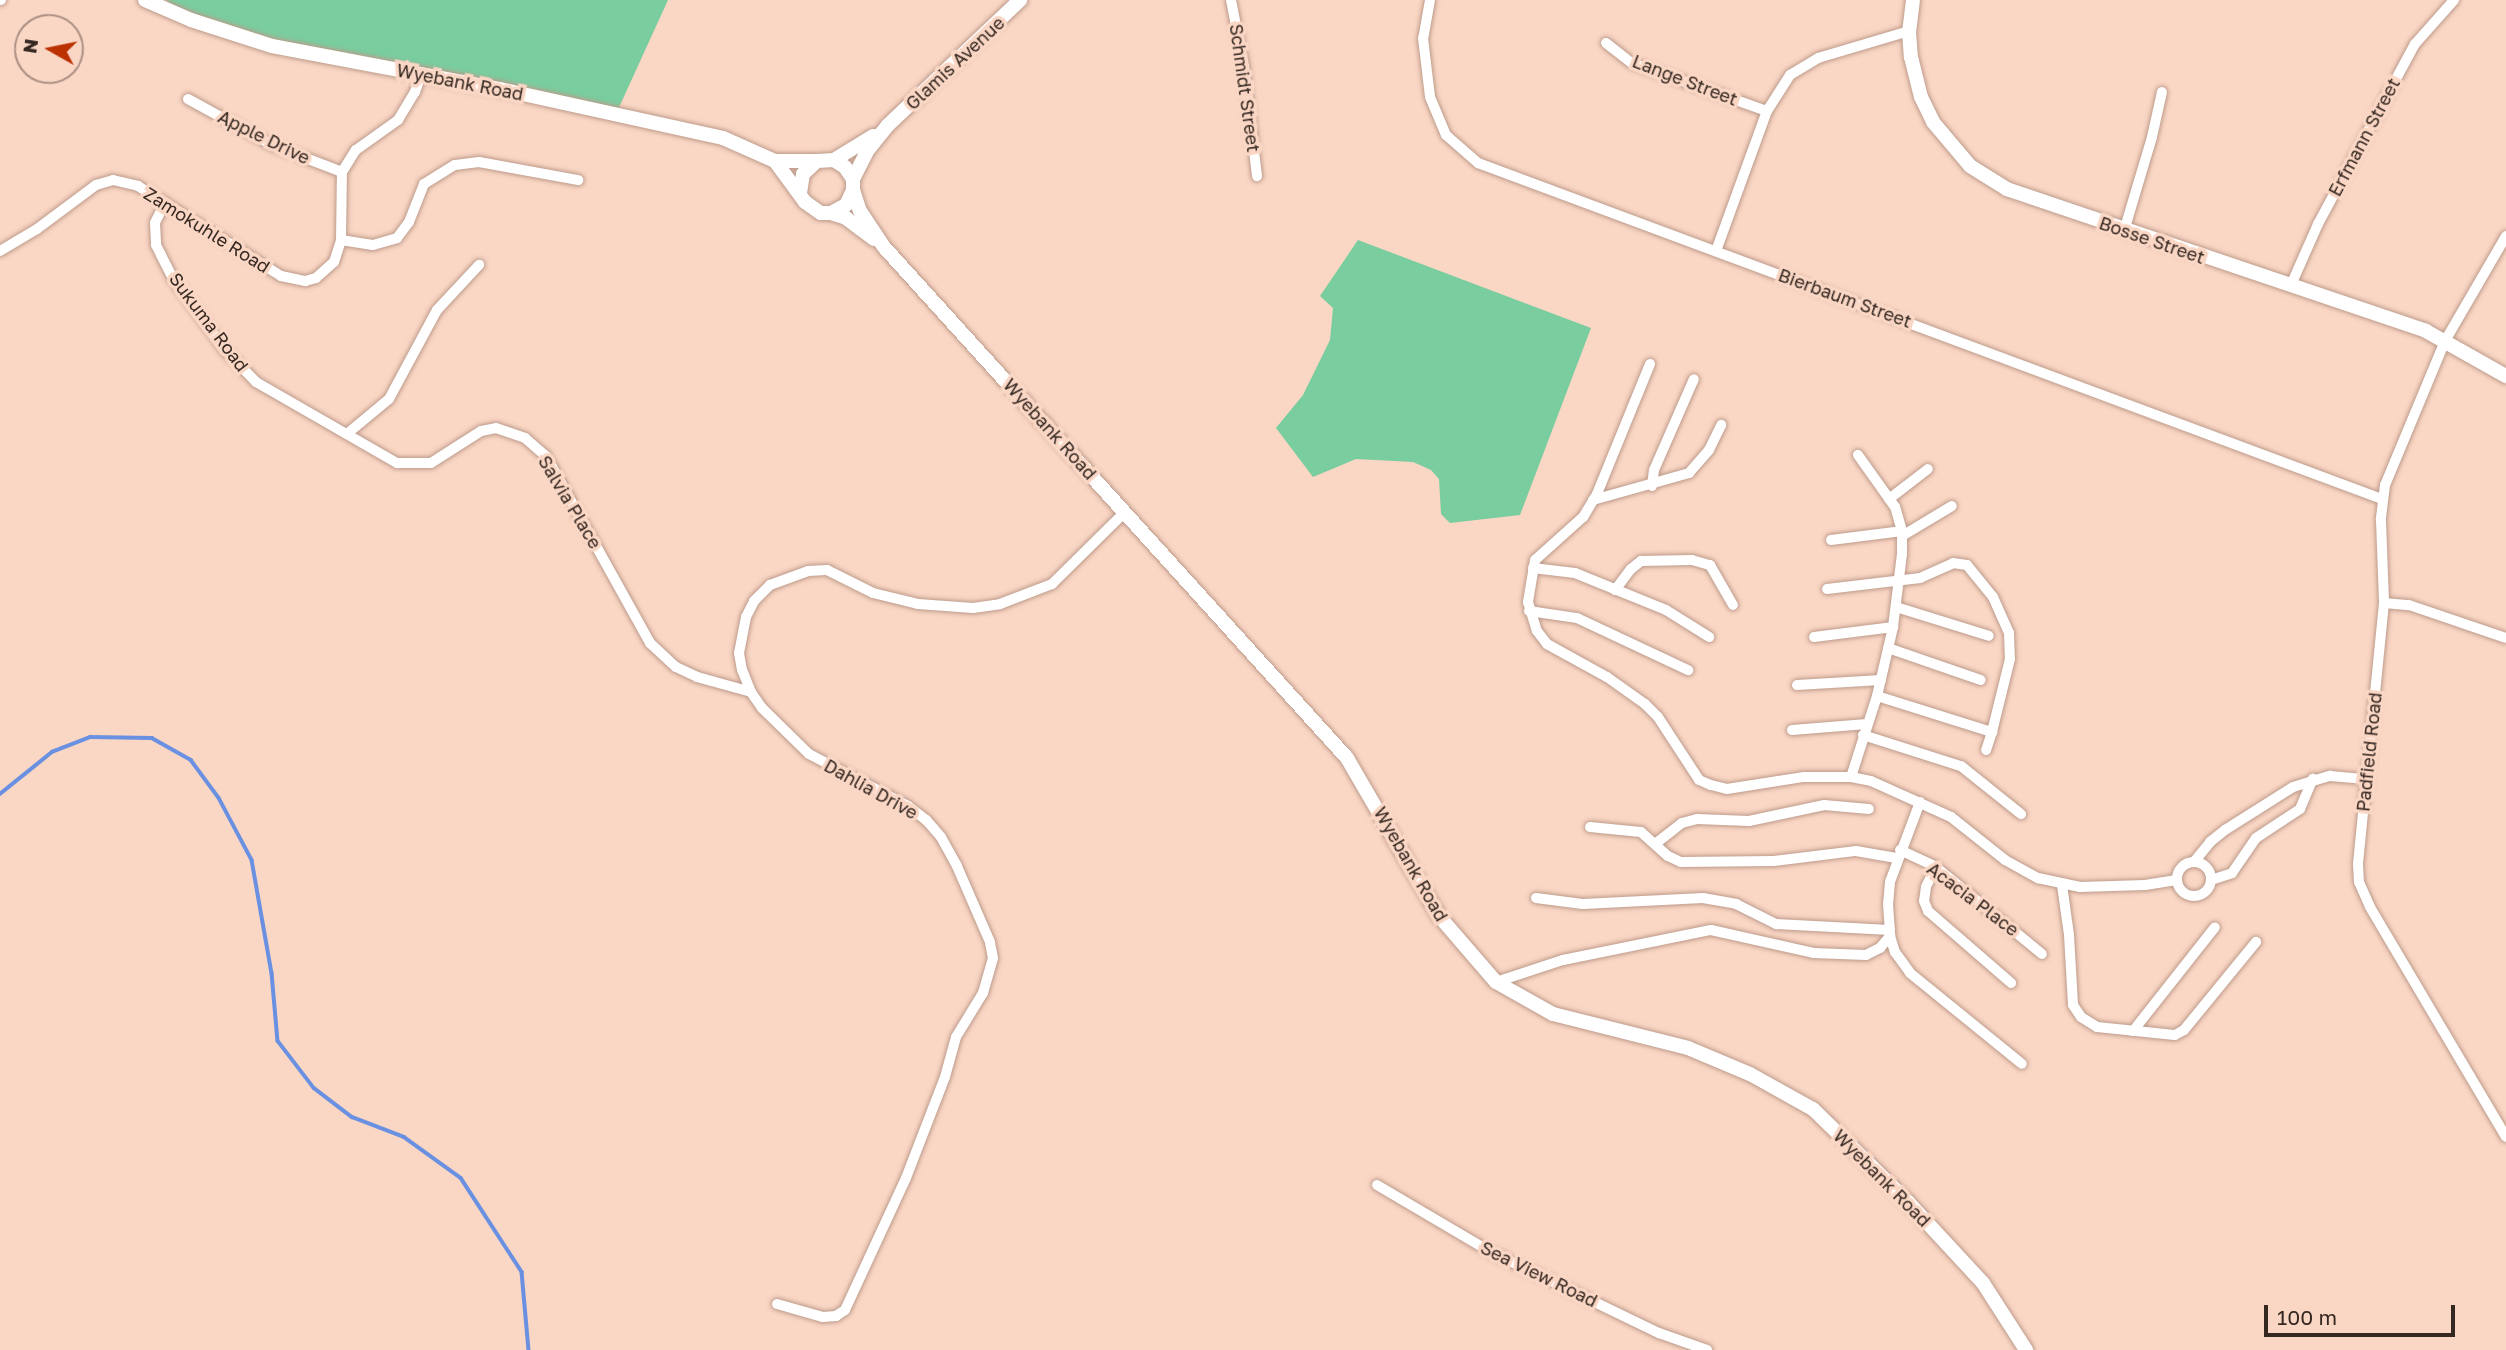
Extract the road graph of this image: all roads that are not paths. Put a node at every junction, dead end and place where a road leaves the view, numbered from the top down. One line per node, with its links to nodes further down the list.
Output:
1 (145, 0): 9 (main road, Wyebank Road)
2 (1020, 0): 13 (main road, Glamis Avenue)
3 (1231, 0): 18 (street, Schmidt Street)
4 (1430, 0): 29 (street, Bierbaum Street)
5 (1913, 0): 7 (main road, Bosse Street)
6 (2454, 0): 31 (street, Erfmann Street)
7 (1909, 31): 12 (street); 24 (main road, Bosse Street)
8 (1606, 43): 12 (street, Lange Street)
9 (421, 75): 15 (main road, Wyebank Road); 17 (street)
10 (2162, 92): 24 (street)
11 (188, 99): 17 (street, Apple Drive)
12 (1766, 111): 29 (street)
13 (888, 125): 14 (main road, Glamis Avenue); 20 (main road, Glamis Avenue)
14 (834, 160): 16 (main road); 20 (main road)
15 (775, 161): 16 (main road, Wyebank Road); 21 (main road, Wyebank Road)
16 (817, 161): 21 (main road)
17 (342, 172): 26 (street, Zamokuhle Road)
18 (1257, 176)
19 (578, 180): 26 (street)
20 (853, 184): 23 (main road); 27 (main road, Wyebank Road)
21 (800, 193): 23 (main road)
22 (165, 202): 26 (street, Zamokuhle Road); 28 (street, Zamokuhle Road); 37 (street, Sukuma Road)
23 (831, 213): 27 (main road, Wyebank Road)
24 (2124, 230): 31 (main road, Bosse Street)
25 (2506, 236): 32 (street)
26 (341, 240)
27 (884, 247): 45 (main road, Wyebank Road)
28 (0, 251)
29 (1716, 251): 42 (street, Bierbaum Street)
30 (479, 265): 37 (street)
31 (2291, 285): 32 (main road, Bosse Street)
32 (2445, 341): 34 (main road, Bosse Street); 42 (street, Padfield Road)
33 (1650, 364): 43 (street)
34 (2506, 376)
35 (1694, 379): 40 (street)
36 (1721, 425): 40 (street)
37 (348, 433): 66 (street, Salvia Place)
38 (1858, 455): 41 (street)
39 (1928, 469): 41 (street)
40 (1652, 486): 43 (street)
41 (1889, 499): 46 (street)
42 (2382, 499): 52 (street, Padfield Road)
43 (1593, 500): 48 (street)
44 (1952, 506): 46 (street)
45 (1125, 512): 66 (street, Dahlia Drive); 94 (main road, Wyebank Road)
46 (1902, 534): 47 (street); 49 (street)
47 (1831, 540)
48 (1533, 568): 51 (street); 55 (street)
49 (1900, 579): 50 (street); 54 (street); 70 (street)
50 (1827, 589)
51 (1615, 590): 53 (street); 58 (street)
52 (2384, 603): 60 (street); 75 (street, Padfield Road)
53 (1733, 605)
54 (1896, 607): 56 (street); 57 (street)
55 (1529, 611): 62 (street); 73 (street)
56 (1893, 626): 59 (street); 61 (street)
57 (1989, 636)
58 (1709, 637)
59 (1814, 638)
60 (2506, 638)
61 (1888, 648): 63 (street); 64 (street)
62 (1688, 670)
63 (1881, 680): 65 (street); 67 (street)
64 (1981, 680)
65 (1797, 685)
66 (751, 692): 100 (street, Dahlia Drive)
67 (1877, 696): 68 (street); 70 (street)
68 (1867, 724): 69 (street); 71 (street)
69 (1792, 730)
70 (1993, 732): 72 (street)
71 (1863, 736): 73 (street); 78 (street)
72 (1986, 750)
73 (1852, 776): 76 (street)
74 (2313, 779): 75 (street); 79 (street); 81 (street)
75 (2366, 779): 98 (street, Padfield Road)
76 (1920, 802): 83 (street); 88 (street)
77 (1869, 809): 82 (street)
78 (2021, 814)
79 (2252, 815): 81 (street); 84 (street)
80 (1590, 827): 82 (street, Acacia Place)
81 (2256, 838): 87 (street)
82 (1656, 844): 83 (street, Acacia Place)
83 (1898, 854): 85 (street, Acacia Place); 91 (street)
84 (2194, 862): 86 (street); 87 (street)
85 (1936, 867): 93 (street, Acacia Place); 95 (street)
86 (2177, 880): 87 (street); 88 (street)
87 (2211, 880)
88 (2062, 885): 96 (street)
89 (1536, 898): 91 (street)
90 (2215, 927): 96 (street)
91 (1890, 933): 94 (street); 97 (street)
92 (2256, 943): 96 (street)
93 (2042, 954)
94 (1496, 982): 102 (main road, Wyebank Road)
95 (2011, 983)
96 (2133, 1031)
97 (2022, 1064)
98 (2506, 1136)
99 (1377, 1185): 101 (street, Sea View Road)
100 (776, 1304)
101 (1707, 1350)
102 (2026, 1350)

